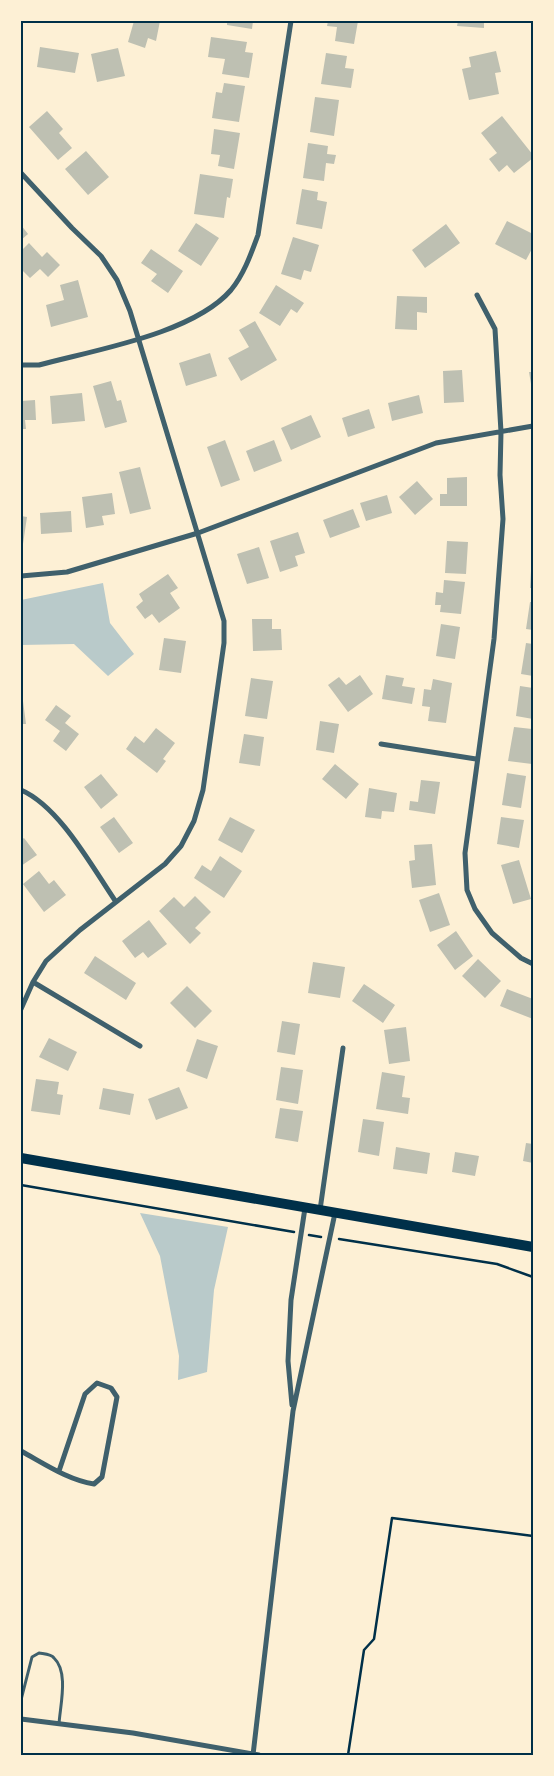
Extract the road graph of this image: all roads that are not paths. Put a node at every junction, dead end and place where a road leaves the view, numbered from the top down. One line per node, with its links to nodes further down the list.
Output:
1 (291, 21): 4 (street)
2 (21, 173): 4 (street)
3 (477, 295): 7 (street)
4 (138, 338): 5 (street); 8 (street)
5 (21, 366)
6 (533, 426): 7 (street)
7 (501, 432): 8 (street); 11 (street)
8 (198, 533): 9 (street); 13 (street)
9 (21, 576)
10 (381, 744): 11 (street)
11 (476, 759): 14 (street)
12 (21, 790): 13 (street)
13 (116, 902): 15 (street)
14 (533, 964)
15 (33, 982): 16 (street); 17 (street)
16 (21, 1009)
17 (140, 1046)
18 (343, 1048): 21 (street)
19 (21, 1158): 20 (main road)
20 (305, 1207): 21 (main road); 24 (street)
21 (320, 1210): 22 (main road)
22 (335, 1213): 23 (main road); 24 (street)
23 (533, 1247)
24 (293, 1411): 30 (street)
25 (21, 1451): 26 (street)
26 (58, 1471): 26 (street)
27 (21, 1700): 29 (lane)
28 (21, 1719): 29 (street)
29 (59, 1725): 30 (street)
30 (253, 1754): 31 (street)
31 (259, 1755)

